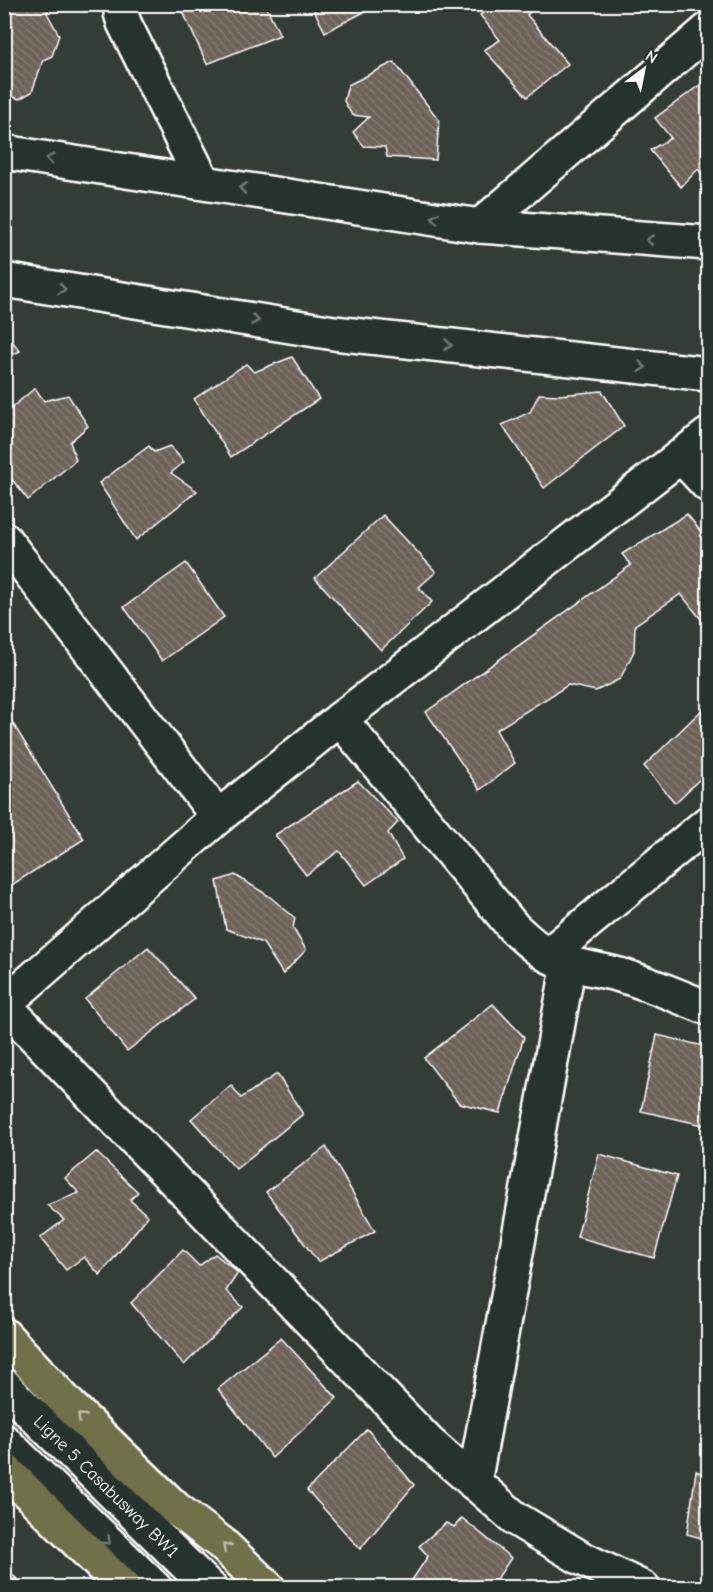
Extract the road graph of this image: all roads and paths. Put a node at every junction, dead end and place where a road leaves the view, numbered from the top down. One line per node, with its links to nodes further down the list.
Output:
1 (122, 4): 4 (street)
2 (708, 30): 5 (street)
3 (4, 152): 4 (street, one-way to 3)
4 (203, 182): 5 (street, one-way to 4)
5 (480, 226): 6 (street, one-way to 5)
6 (708, 243)
7 (4, 280): 8 (street, one-way to 8)
8 (708, 374)
9 (708, 435): 10 (street)
10 (682, 457): 11 (street); 13 (street)
11 (708, 485)
12 (4, 539): 14 (street)
13 (340, 719): 14 (street); 16 (street)
14 (218, 817): 17 (street)
15 (708, 823): 16 (street)
16 (558, 959): 18 (street); 23 (street)
17 (4, 1005): 23 (street)
18 (708, 1008)
19 (4, 1335): 27 (main road, one-way to 19)
20 (4, 1385): 26 (street, Ligne 5 Casabusway BW1)
21 (4, 1441): 25 (street, one-way to 25)
22 (4, 1469): 24 (main road)
23 (474, 1483): 28 (street)
24 (124, 1587)
25 (155, 1587)
26 (210, 1587)
27 (268, 1587)
28 (643, 1587)

